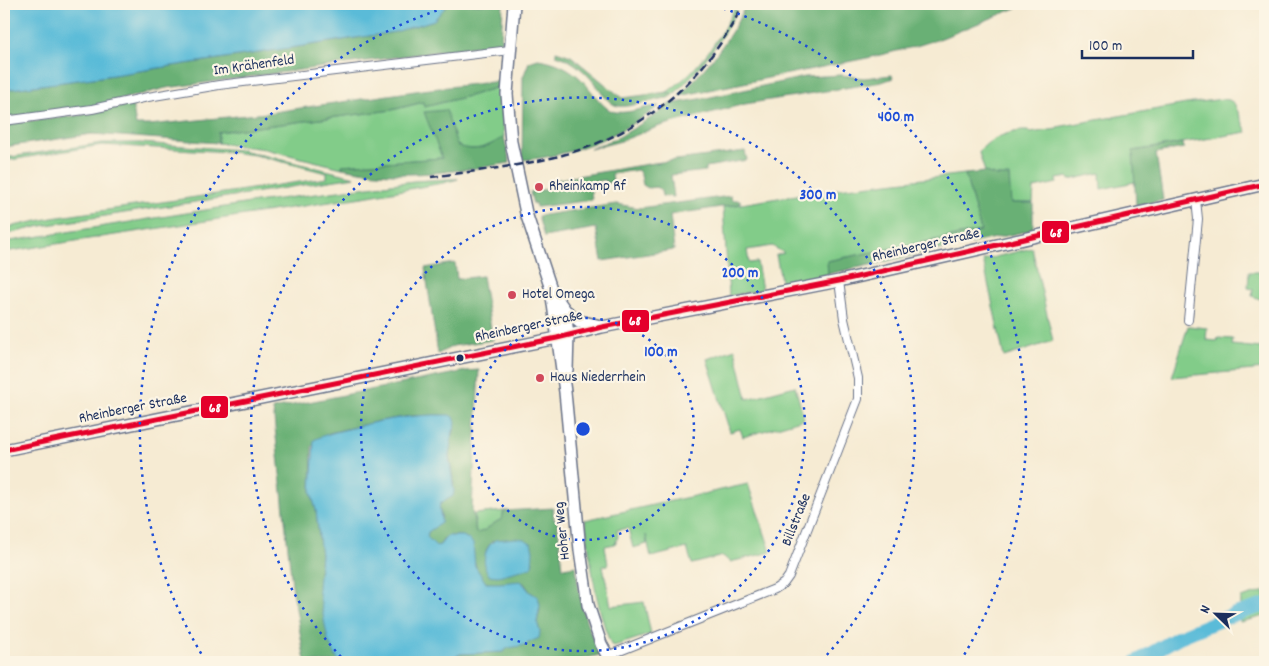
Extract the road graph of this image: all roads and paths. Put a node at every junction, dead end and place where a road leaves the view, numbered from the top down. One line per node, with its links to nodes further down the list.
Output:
1 (514, 4): 2 (main road)
2 (510, 50): 3 (street, Im Krähenfeld); 7 (main road)
3 (4, 120)
4 (1265, 184): 5 (main road, Rheinberger Straße)
5 (1196, 200): 6 (main road, Rheinberger Straße); 9 (street)
6 (838, 281): 10 (main road, Rheinberger Straße); 15 (street, Billstraße)
7 (550, 289): 8 (main road); 12 (main road, Hoher Weg)
8 (565, 310): 10 (main road); 11 (main road, Hoher Weg)
9 (1188, 320)
10 (602, 327): 11 (main road, Rheinberger Straße)
11 (568, 335): 12 (main road, Rheinberger Straße); 13 (main road, Hoher Weg)
12 (557, 338): 13 (main road, Hoher Weg); 14 (main road, Rheinberger Straße)
13 (565, 392): 15 (main road, Hoher Weg)
14 (4, 450)
15 (609, 659)

